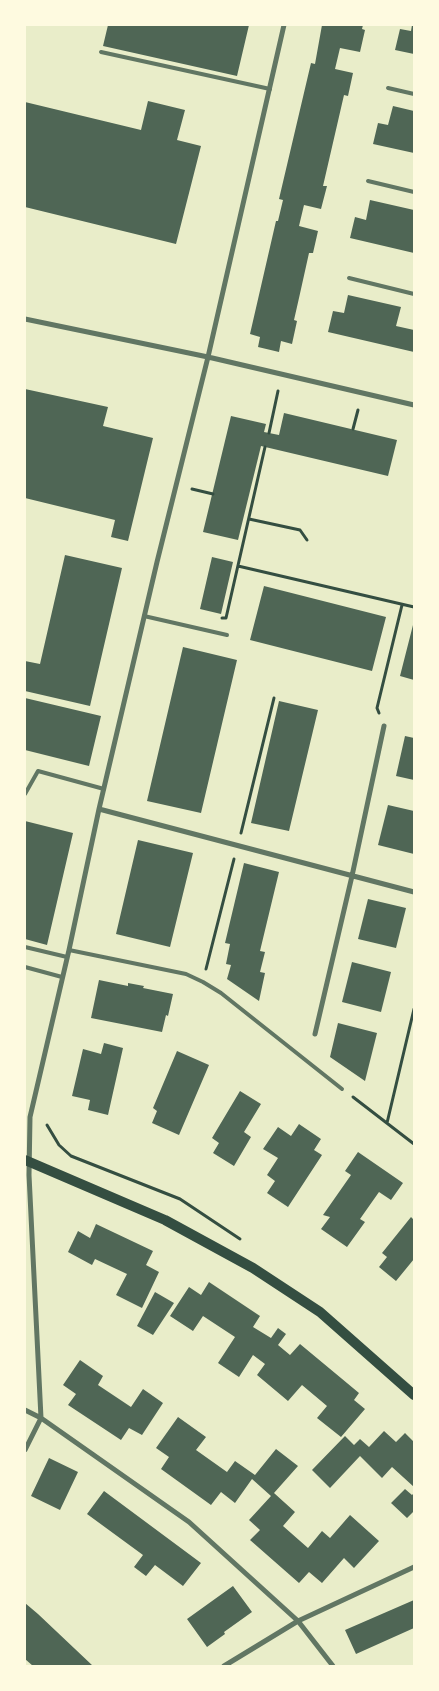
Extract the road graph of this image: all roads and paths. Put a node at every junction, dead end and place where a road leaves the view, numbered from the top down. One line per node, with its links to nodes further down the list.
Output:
1 (284, 25): 4 (street)
2 (101, 52): 4 (lane)
3 (388, 88): 5 (lane)
4 (270, 89): 11 (street)
5 (414, 94)
6 (368, 181): 7 (lane)
7 (414, 192)
8 (348, 278): 9 (lane)
9 (414, 294)
10 (25, 319): 11 (street)
11 (208, 357): 13 (street); 25 (street)
12 (278, 391): 16 (path)
13 (414, 405)
14 (358, 410): 15 (path)
15 (354, 429)
16 (268, 430)
17 (265, 447): 20 (path)
18 (192, 489): 19 (path)
19 (213, 494)
20 (249, 519): 21 (path); 22 (path)
21 (307, 540)
22 (238, 566): 23 (path); 26 (path)
23 (402, 605): 24 (path); 28 (path)
24 (414, 607)
25 (144, 616): 27 (lane); 29 (street)
26 (217, 616)
27 (227, 635)
28 (384, 726): 32 (street)
29 (104, 789): 30 (lane); 31 (street)
30 (25, 794)
31 (99, 809): 32 (street); 35 (street)
32 (352, 876): 33 (street); 40 (street)
33 (414, 892)
34 (25, 947): 36 (lane)
35 (69, 950): 36 (street); 41 (lane)
36 (67, 957): 38 (street)
37 (25, 967): 38 (lane)
38 (62, 977): 44 (street)
39 (414, 1009): 42 (path)
40 (315, 1034)
41 (342, 1089): 42 (path)
42 (387, 1123): 43 (path)
43 (414, 1144)
44 (27, 1160): 45 (main road); 47 (street)
45 (414, 1395)
46 (25, 1410): 47 (street)
47 (40, 1418): 48 (street); 50 (street)
48 (25, 1450)
49 (414, 1567): 50 (street)
50 (298, 1620): 51 (street); 52 (street)
51 (224, 1666)
52 (333, 1666)

